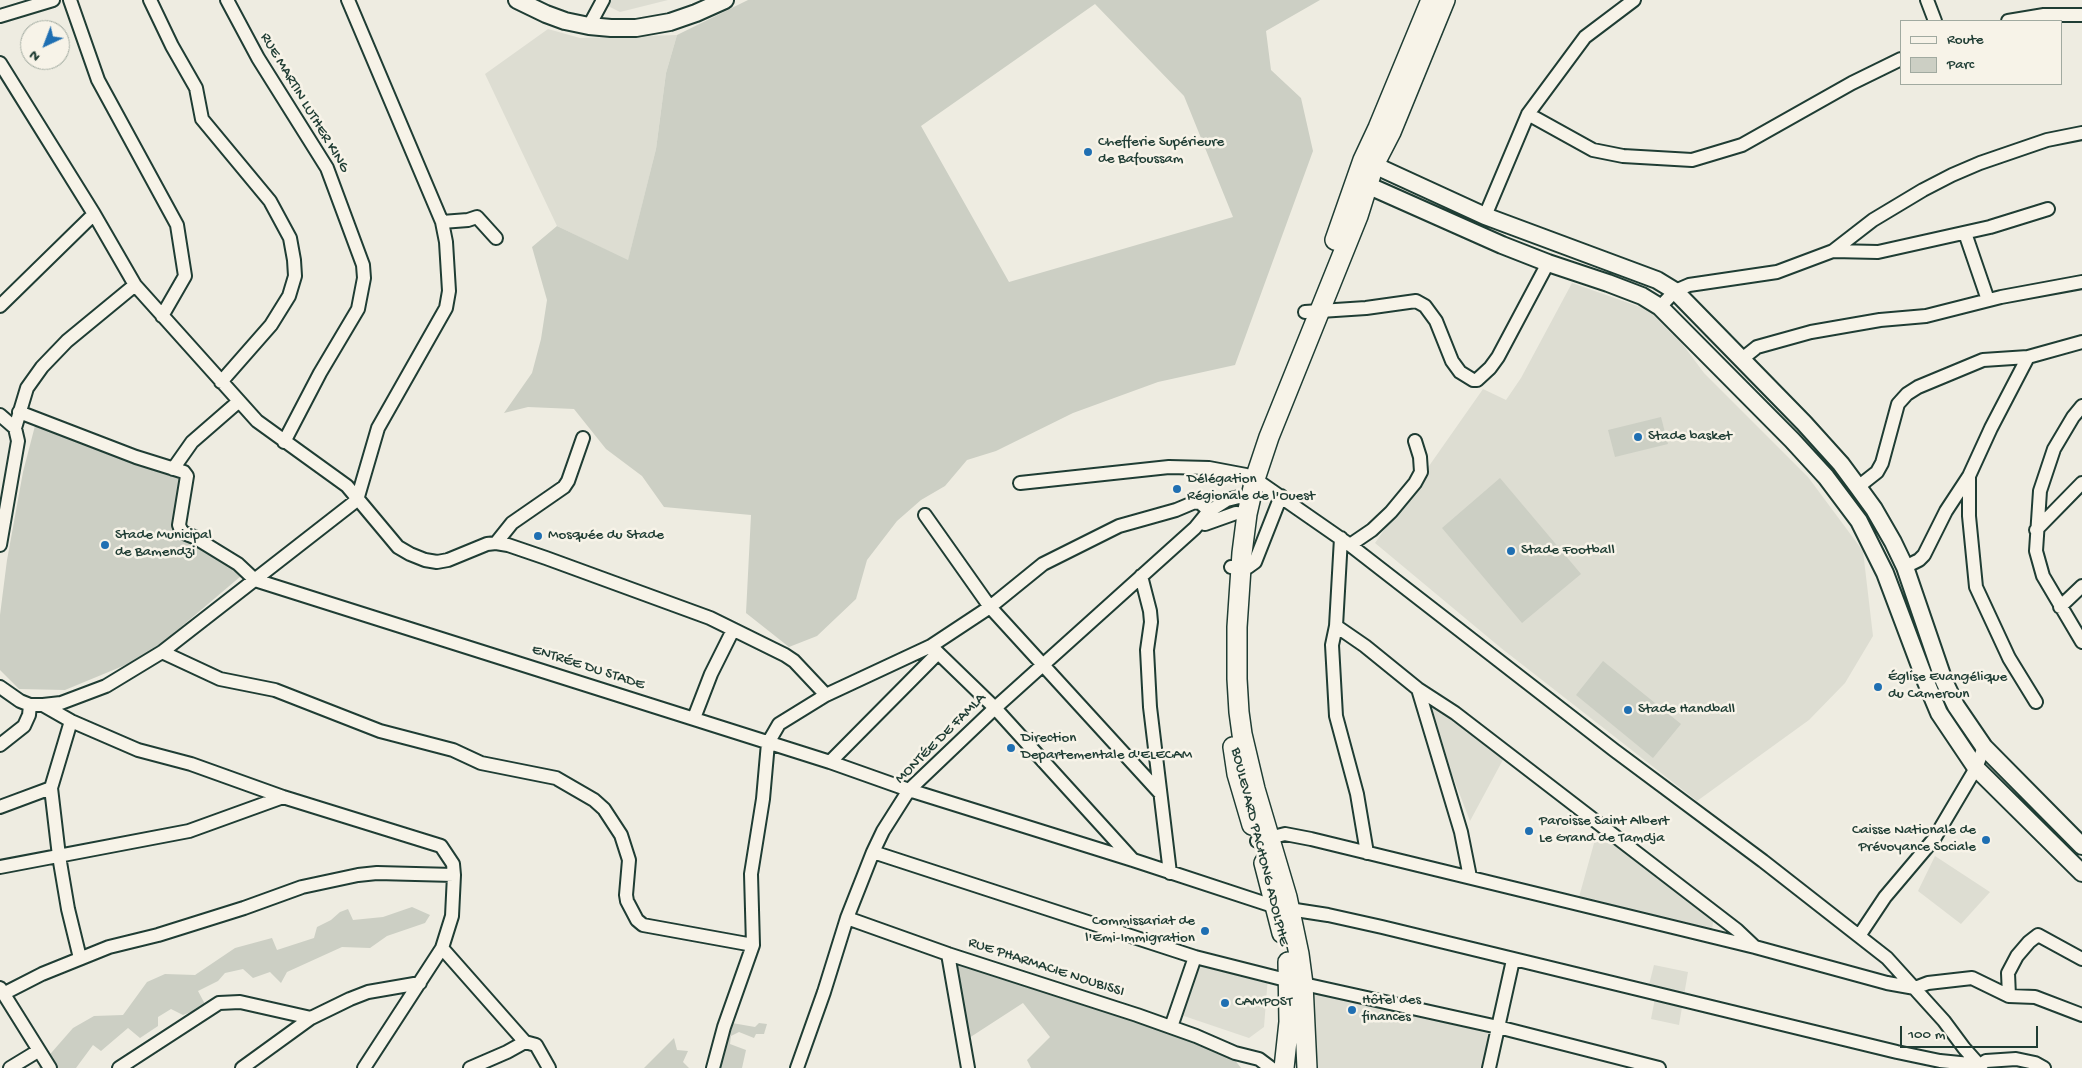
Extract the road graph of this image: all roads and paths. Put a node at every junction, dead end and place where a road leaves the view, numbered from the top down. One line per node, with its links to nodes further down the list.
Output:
1 (53, 0): 14 (street)
2 (70, 0): 39 (street)
3 (150, 0): 43 (street)
4 (227, 0): 51 (street, RUE MARTIN LUTHER KING)
5 (348, 0): 27 (street)
6 (517, 0): 17 (main road)
7 (603, 0): 17 (street)
8 (725, 0): 17 (main road)
9 (1431, 0): 22 (highway)
10 (1445, 0): 22 (highway)
11 (1634, 0): 20 (street)
12 (1927, 0): 15 (street)
13 (2082, 15): 16 (street)
14 (0, 16)
15 (1935, 20)
16 (2014, 20)
17 (589, 26)
18 (1900, 60): 20 (street)
19 (0, 63): 25 (street)
20 (1528, 114): 26 (street)
21 (2082, 133): 30 (street)
22 (1369, 163): 23 (highway, BOULEVARD PACHONG ADOLPHE); 26 (main road)
23 (1361, 183): 31 (main road); 38 (highway, BOULEVARD PACHONG ADOLPHE)
24 (2048, 209): 28 (street)
25 (94, 214): 33 (street); 36 (street)
26 (1485, 216): 34 (main road)
27 (442, 222): 29 (street); 59 (street)
28 (1965, 233): 30 (street); 35 (street)
29 (496, 238)
30 (1833, 251): 34 (street)
31 (1548, 263): 37 (main road); 38 (street)
32 (2082, 282): 35 (street)
33 (135, 285): 39 (street); 46 (street)
34 (1675, 291): 37 (street); 42 (main road)
35 (1988, 300): 42 (street)
36 (0, 306)
37 (1660, 306): 92 (main road)
38 (1312, 312): 54 (highway, BOULEVARD PACHONG ADOLPHE)
39 (162, 316): 43 (street)
40 (2082, 342): 41 (street)
41 (2028, 357): 53 (street); 57 (street)
42 (1742, 359): 57 (main road)
43 (221, 382): 44 (street)
44 (238, 402): 51 (street); 52 (street)
45 (2082, 406): 63 (street)
46 (19, 412): 48 (street); 52 (street)
47 (0, 415): 48 (street)
48 (15, 428): 66 (street)
49 (583, 438): 65 (street)
50 (1414, 440): 64 (street)
51 (284, 442): 59 (street)
52 (173, 469): 70 (street)
53 (1969, 476): 67 (street); 83 (street)
54 (1251, 477): 55 (street); 58 (street); 60 (highway, BOULEVARD PACHONG ADOLPHE)
55 (1020, 483)
56 (2082, 483): 63 (street)
57 (1858, 487): 67 (main road)
58 (1280, 496): 64 (street); 68 (street)
59 (357, 500): 65 (street); 70 (street)
60 (1243, 506): 62 (street, MONTÉE DE FAMLA); 68 (highway, BOULEVARD PACHONG ADOLPHE)
61 (925, 515): 72 (street)
62 (1210, 517): 69 (street, MONTÉE DE FAMLA); 72 (street)
63 (2036, 530): 73 (street)
64 (1345, 542): 74 (street); 111 (street)
65 (496, 543): 75 (street)
66 (0, 545)
67 (1905, 567): 90 (main road)
68 (1236, 568): 98 (highway, BOULEVARD PACHONG ADOLPHE)
69 (1141, 576): 79 (street, MONTÉE DE FAMLA); 95 (street)
70 (255, 580): 78 (street); 86 (street, ENTRÉE DU STADE)
71 (2082, 586): 73 (street)
72 (990, 607): 77 (street); 79 (street)
73 (2060, 607): 76 (street)
74 (1336, 626): 81 (street); 101 (street)
75 (733, 630): 82 (street); 86 (street)
76 (2082, 642)
77 (934, 649): 82 (street); 85 (street); 91 (street)
78 (162, 652): 84 (street); 112 (street)
79 (1043, 665): 85 (street, MONTÉE DE FAMLA); 95 (street)
80 (0, 687): 84 (street)
81 (1418, 689): 108 (street); 114 (street)
82 (826, 695): 88 (street)
83 (2036, 702)
84 (36, 705): 87 (street); 89 (street)
85 (995, 708): 94 (street, MONTÉE DE FAMLA); 103 (street)
86 (694, 718): 88 (street, ENTRÉE DU STADE)
87 (71, 720): 93 (street); 96 (street)
88 (768, 742): 91 (street, ENTRÉE DU STADE); 112 (street)
89 (0, 745)
90 (1984, 747): 92 (street); 99 (main road)
91 (830, 762): 94 (street, ENTRÉE DU STADE)
92 (1976, 768): 106 (main road); 111 (street)
93 (51, 788): 97 (street); 102 (street)
94 (909, 790): 100 (street, MONTÉE DE FAMLA); 103 (street, ENTRÉE DU STADE)
95 (1160, 793): 105 (street)
96 (283, 797): 102 (street); 107 (street)
97 (0, 808)
98 (1263, 839): 101 (street); 109 (highway, BOULEVARD PACHONG ADOLPHE)
99 (2082, 846)
100 (873, 852): 110 (street, MONTÉE DE FAMLA); 116 (street)
101 (1368, 853): 108 (street)
102 (58, 856): 104 (street); 117 (street)
103 (1133, 860): 105 (street, ENTRÉE DU STADE)
104 (0, 867)
105 (1170, 873): 109 (street, ENTRÉE DU STADE)
106 (2082, 873)
107 (454, 876): 113 (street); 117 (street)
108 (1470, 877): 114 (street)
109 (1283, 909): 119 (street, ENTRÉE DU STADE); 120 (highway, BOULEVARD PACHONG ADOLPHE)
110 (847, 918): 115 (street, RUE PHARMACIE NOUBISSI); 141 (street, MONTÉE DE FAMLA)
111 (1859, 936): 122 (street)
112 (753, 945): 140 (street)
113 (442, 948): 121 (street); 129 (street)
114 (1755, 948): 122 (street)
115 (948, 954): 127 (street, RUE PHARMACIE NOUBISSI); 142 (street)
116 (1195, 957): 120 (street); 127 (street)
117 (80, 958): 123 (street)
118 (2082, 959): 124 (street)
119 (1513, 960): 128 (street); 132 (street, ENTRÉE DU STADE)
120 (1296, 982): 128 (street); 145 (highway); 146 (highway)
121 (420, 983): 126 (street); 137 (street)
122 (1915, 988): 124 (street); 132 (street)
123 (2, 991): 130 (street)
124 (2009, 996): 125 (street)
125 (2082, 1015)
126 (311, 1018): 135 (street); 136 (street)
127 (1171, 1027): 131 (street, RUE PHARMACIE NOUBISSI)
128 (1498, 1027): 147 (street); 148 (street)
129 (525, 1042): 138 (street); 139 (street)
130 (38, 1051): 133 (street); 134 (street)
131 (1235, 1054): 143 (street, RUE PHARMACIE NOUBISSI); 144 (street, RUE PHARMACIE NOUBISSI)
132 (1981, 1066): 149 (street, ENTRÉE DU STADE)
133 (10, 1068)
134 (50, 1068)
135 (119, 1068)
136 (242, 1068)
137 (364, 1068)
138 (470, 1068)
139 (549, 1068)
140 (713, 1068)
141 (797, 1068)
142 (968, 1068)
143 (1248, 1068)
144 (1271, 1068)
145 (1284, 1068)
146 (1307, 1068)
147 (1489, 1068)
148 (1659, 1068)
149 (2044, 1068)

